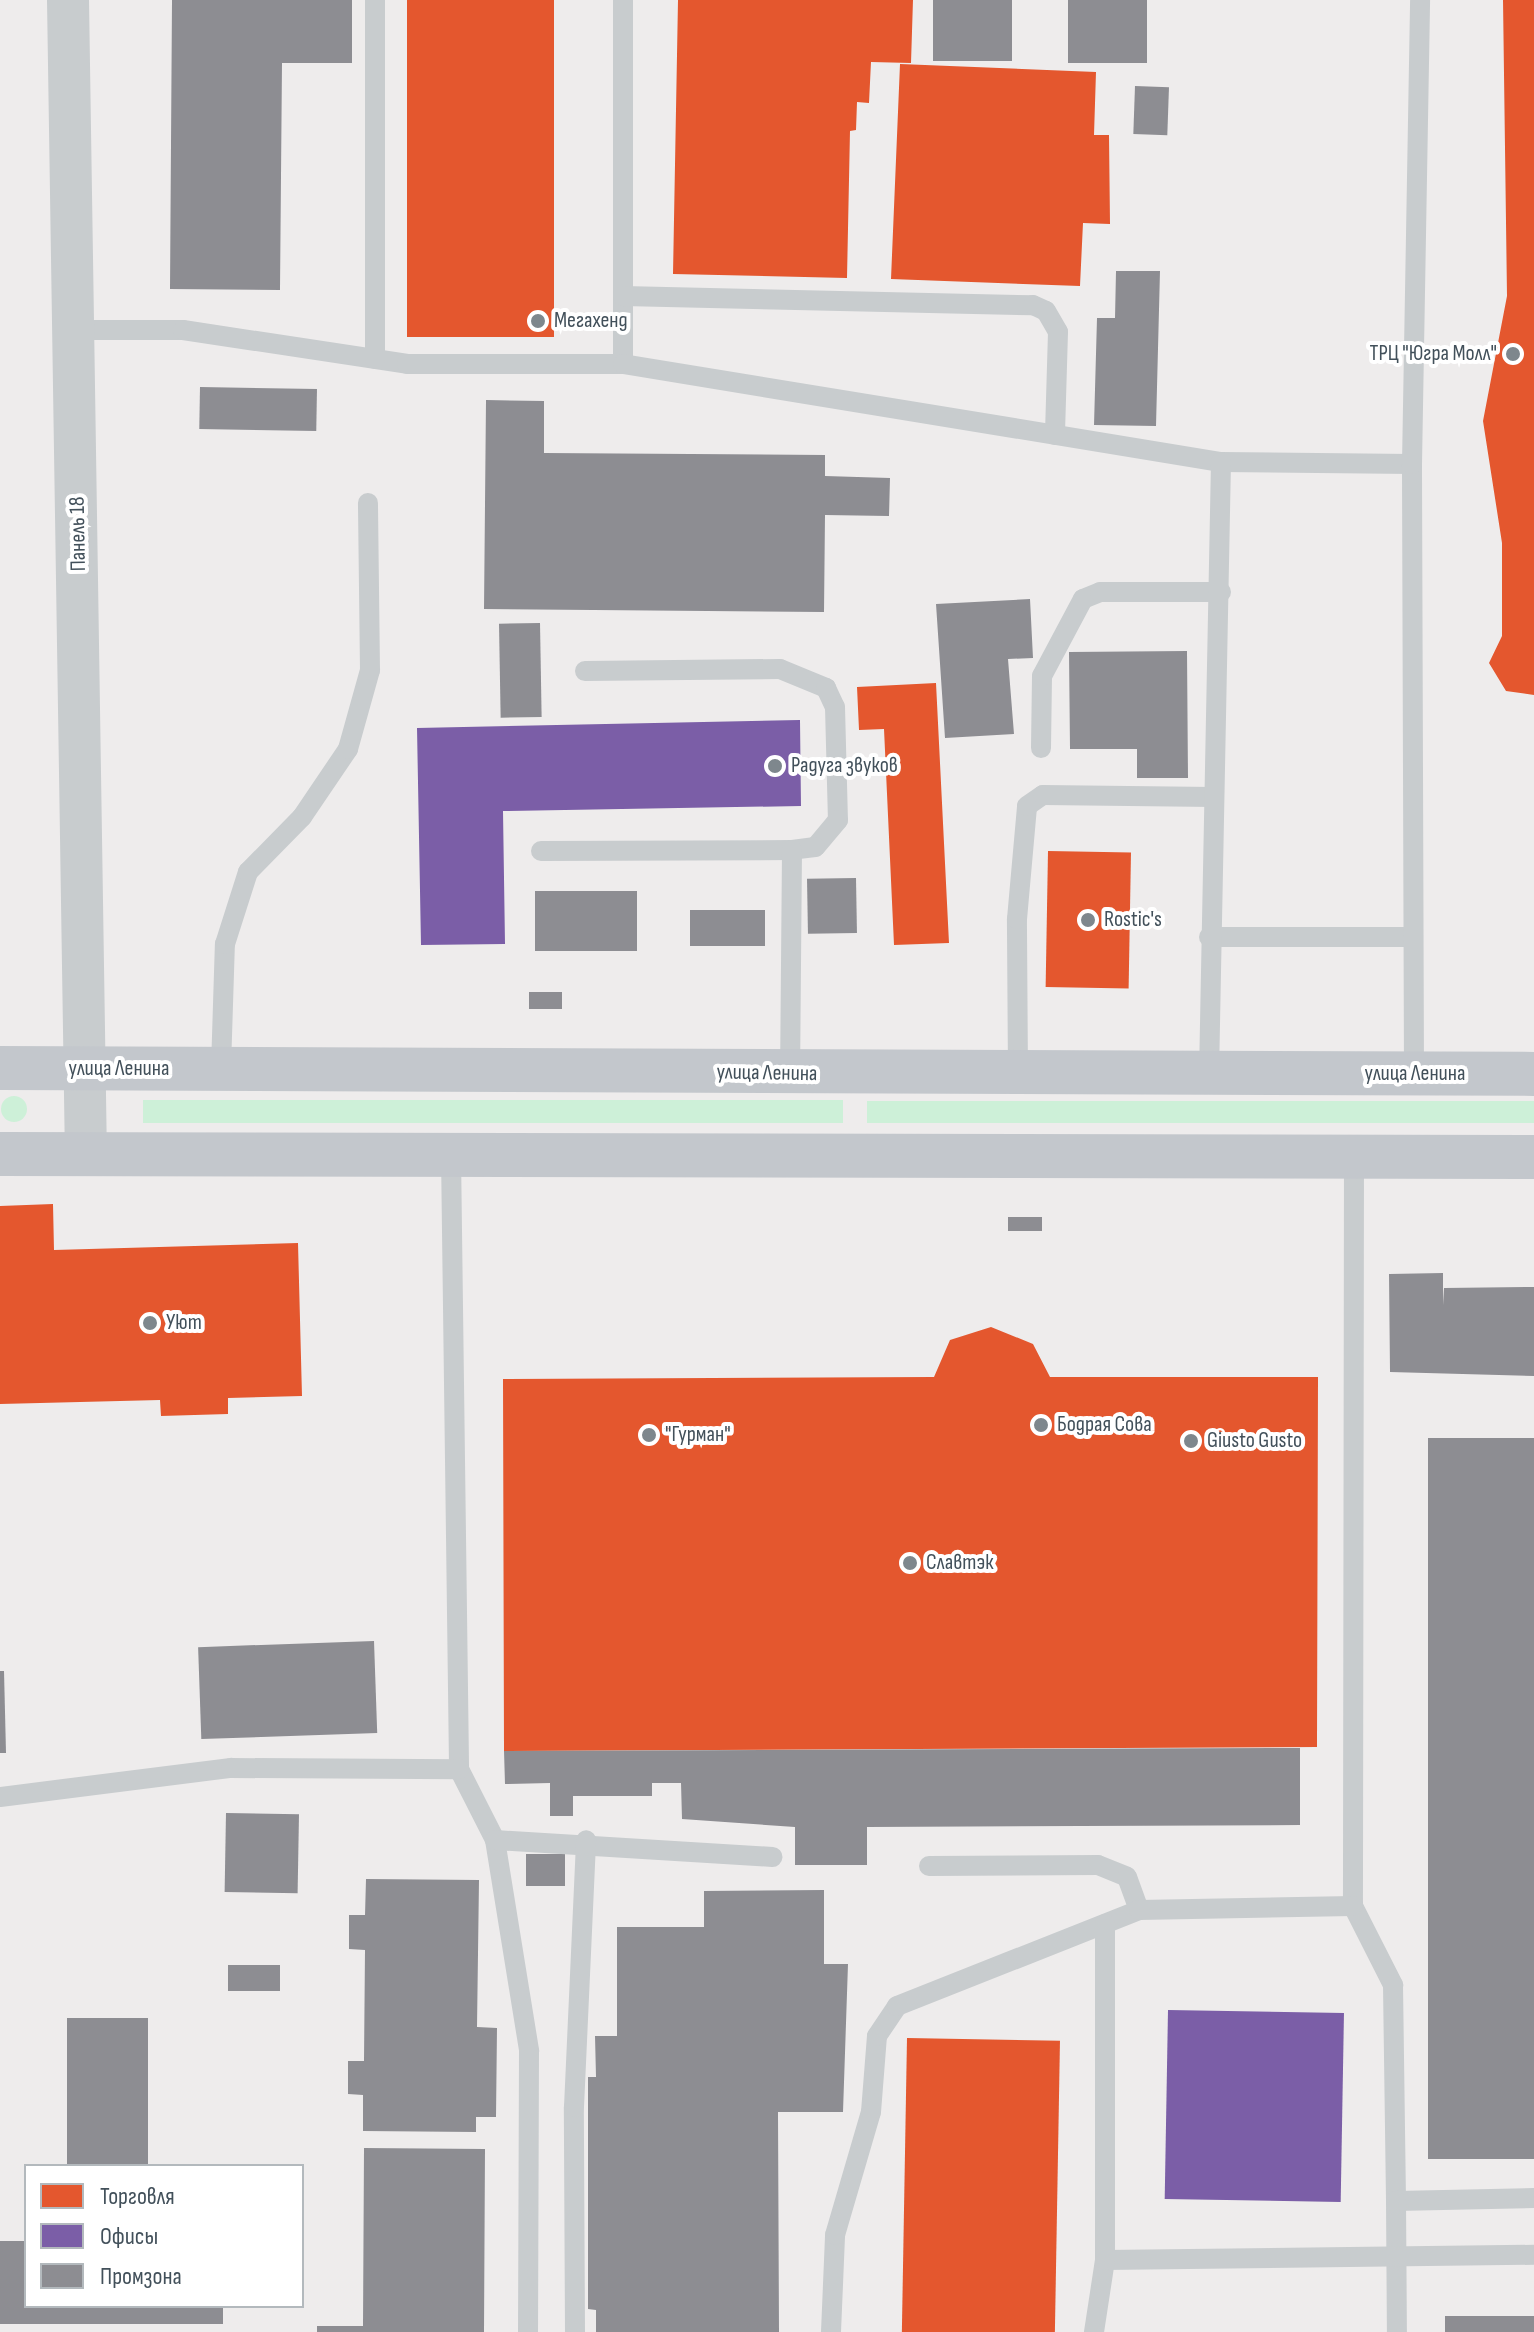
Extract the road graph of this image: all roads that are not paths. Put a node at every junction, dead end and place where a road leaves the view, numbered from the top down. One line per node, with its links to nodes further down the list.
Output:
1 (68, 0): 6 (street, Панель 18)
2 (375, 0): 7 (lane)
3 (623, 0): 5 (lane)
4 (1420, 0): 11 (lane)
5 (623, 296): 8 (lane); 9 (lane)
6 (74, 330): 7 (lane); 22 (street, Панель 18)
7 (375, 359): 8 (lane)
8 (623, 364): 9 (lane)
9 (1055, 435): 10 (lane)
10 (1221, 462): 11 (lane); 13 (lane)
11 (1412, 464): 20 (lane)
12 (368, 503): 23 (lane)
13 (1221, 592): 15 (lane); 16 (lane)
14 (585, 671): 17 (lane)
15 (1041, 748)
16 (1214, 797): 19 (lane); 27 (lane)
17 (792, 850): 18 (lane); 24 (lane)
18 (541, 851)
19 (1209, 937): 20 (lane); 28 (lane)
20 (1413, 937): 25 (lane)
21 (0, 1068): 22 (main road, улица Ленина)
22 (88, 1068): 23 (main road, улица Ленина); 30 (street, Панель 18)
23 (221, 1068): 24 (main road, улица Ленина)
24 (790, 1073): 27 (main road, улица Ленина)
25 (1414, 1074): 26 (main road, улица Ленина); 28 (main road, улица Ленина)
26 (1534, 1074)
27 (1018, 1075): 28 (main road, улица Ленина)
28 (1209, 1075)
29 (0, 1154): 30 (main road)
30 (86, 1154): 31 (main road)
31 (451, 1154): 32 (main road); 34 (lane)
32 (1354, 1156): 33 (main road); 40 (lane)
33 (1534, 1157)
34 (459, 1769): 35 (lane); 36 (lane)
35 (0, 1797)
36 (495, 1840): 37 (lane); 48 (lane)
37 (586, 1840): 38 (lane); 49 (lane)
38 (772, 1857)
39 (929, 1866): 41 (lane)
40 (1353, 1906): 41 (lane); 44 (lane)
41 (1139, 1910): 42 (lane)
42 (1105, 1924): 47 (lane); 50 (lane)
43 (1534, 2198): 44 (lane)
44 (1396, 2201): 46 (lane)
45 (1534, 2255): 46 (lane)
46 (1396, 2256): 47 (lane); 52 (lane)
47 (1105, 2260): 51 (lane)
48 (528, 2332)
49 (575, 2332)
50 (831, 2332)
51 (1094, 2332)
52 (1397, 2332)

